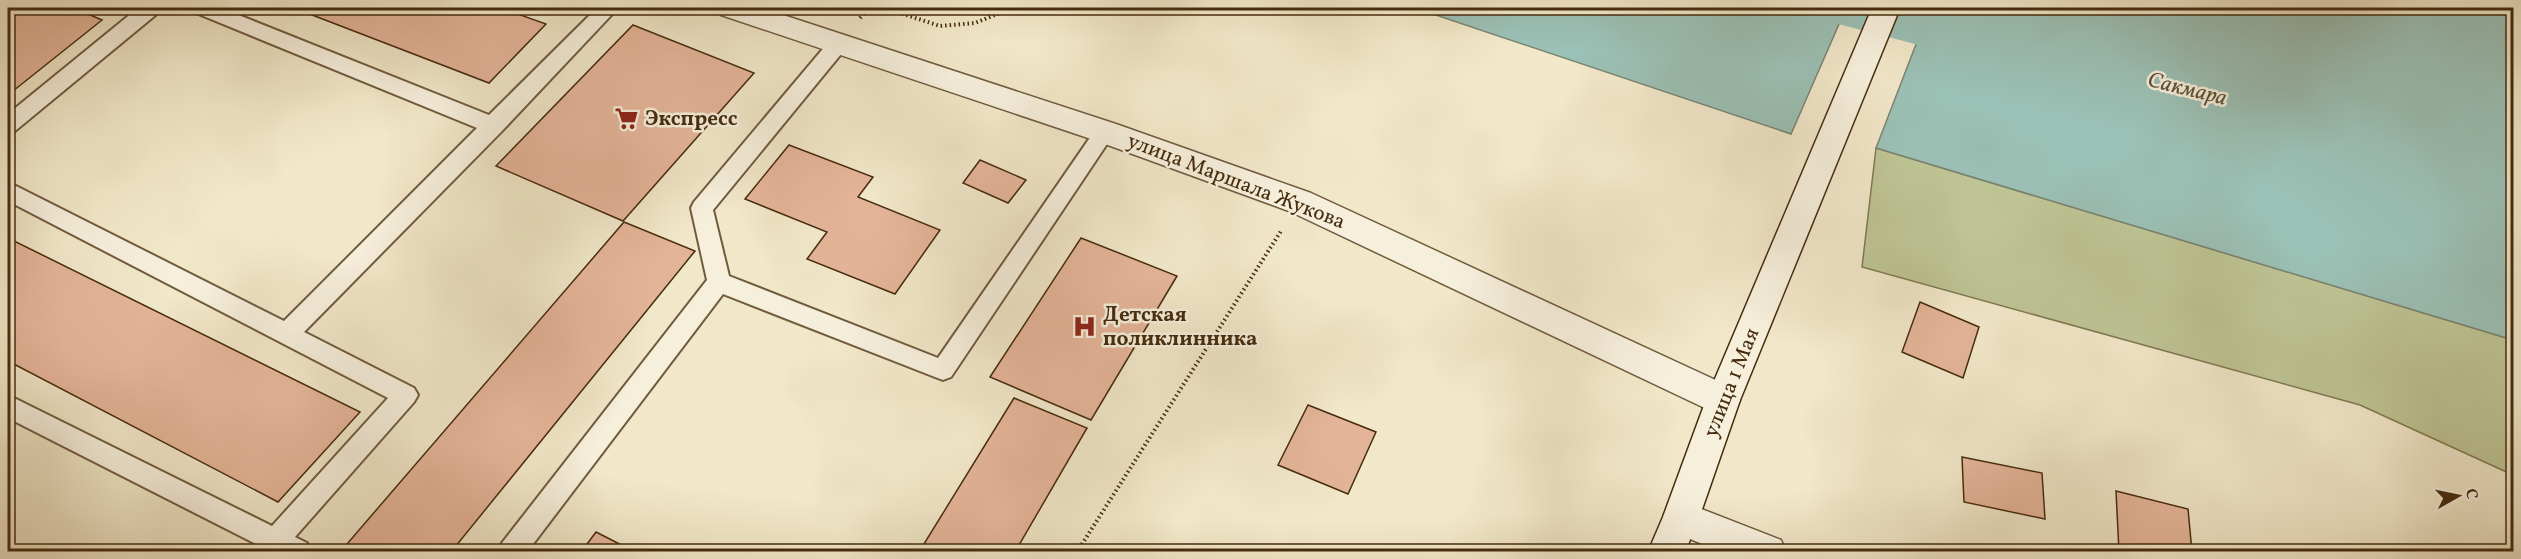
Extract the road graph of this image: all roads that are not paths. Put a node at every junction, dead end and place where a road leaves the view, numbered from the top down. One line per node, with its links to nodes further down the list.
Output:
1 (151, 8): 7 (lane)
2 (203, 8): 8 (lane)
3 (608, 8): 8 (lane)
4 (731, 8): 6 (street, улица Маршала Жукова)
5 (1886, 8): 13 (street, улица 1 Мая)
6 (839, 43): 9 (street, улица Маршала Жукова); 11 (lane)
7 (8, 125)
8 (494, 126): 12 (lane)
9 (1105, 132): 11 (lane); 13 (street, улица Маршала Жукова)
10 (8, 191): 12 (lane)
11 (719, 282): 17 (lane)
12 (287, 334): 16 (lane)
13 (1723, 400): 15 (street, улица 1 Мая)
14 (8, 406): 16 (lane)
15 (1681, 518): 18 (street, улица 1 Мая); 19 (street)
16 (280, 548)
17 (511, 552)
18 (1666, 552)
19 (1768, 552)

